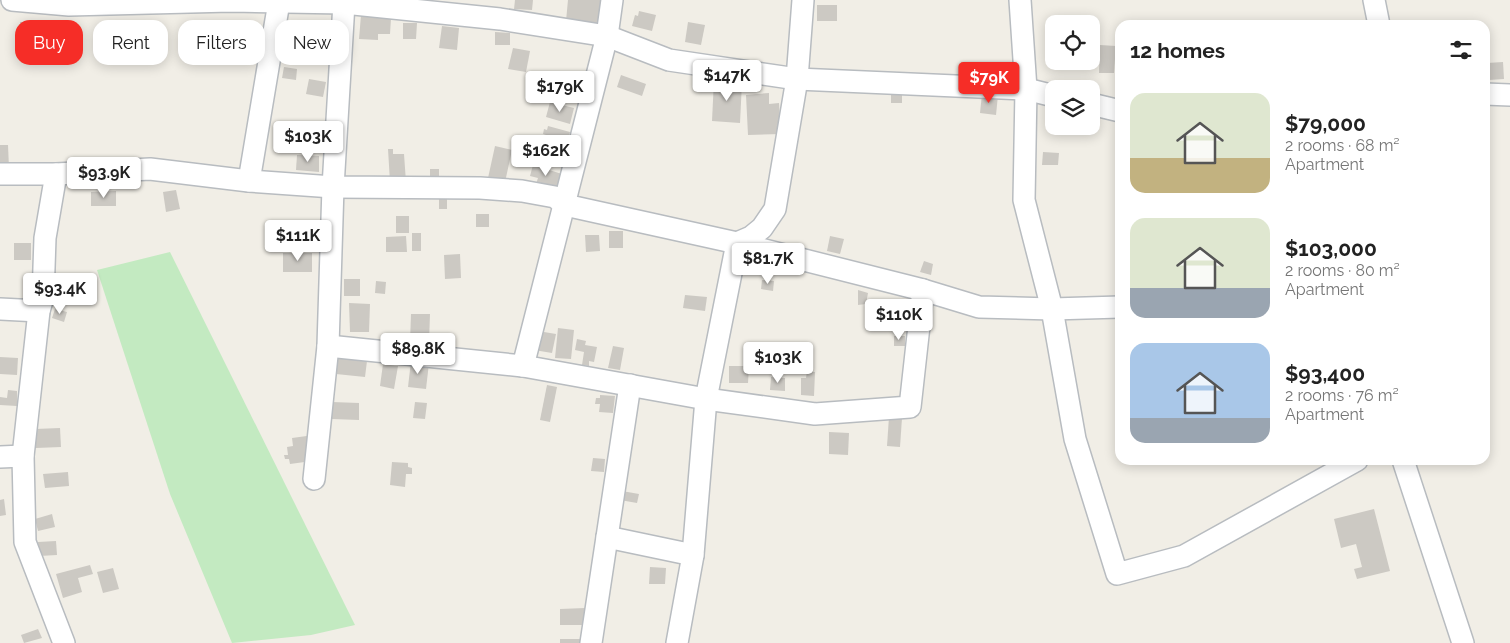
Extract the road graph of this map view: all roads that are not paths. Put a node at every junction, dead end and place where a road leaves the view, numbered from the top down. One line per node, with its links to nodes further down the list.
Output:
1 (22, 0): 2 (street)
2 (232, 0): 7 (street)
3 (612, 0): 10 (street)
4 (803, 0): 11 (street)
5 (1020, 0): 12 (street)
6 (1374, 0): 9 (street)
7 (279, 2): 8 (street); 20 (street)
8 (344, 3): 10 (street); 21 (street)
9 (1378, 20)
10 (606, 36): 11 (street); 22 (street)
11 (797, 79): 12 (street); 23 (street)
12 (1026, 89): 13 (street); 27 (street)
13 (1045, 94)
14 (1490, 94): 15 (street)
15 (1510, 95)
16 (1100, 106): 17 (street)
17 (1115, 110)
18 (0, 174): 19 (street)
19 (56, 174): 20 (street); 28 (street)
20 (249, 181): 21 (street)
21 (333, 187): 22 (street); 29 (street)
22 (565, 205): 23 (street); 30 (street)
23 (737, 243): 24 (street); 32 (street)
24 (924, 290): 27 (street); 32 (street)
25 (1115, 307): 27 (street)
26 (0, 309): 28 (street)
27 (1052, 309): 35 (street)
28 (39, 311): 33 (street)
29 (328, 346): 30 (street); 37 (street)
30 (523, 366): 31 (street)
31 (630, 385): 32 (street); 38 (street)
32 (706, 399): 39 (street)
33 (23, 456): 34 (street); 40 (street)
34 (0, 457)
35 (1348, 465)
36 (1405, 465): 43 (street)
37 (314, 479)
38 (607, 537): 39 (street); 41 (street)
39 (693, 555): 42 (street)
40 (64, 643)
41 (591, 643)
42 (677, 643)
43 (1463, 643)

